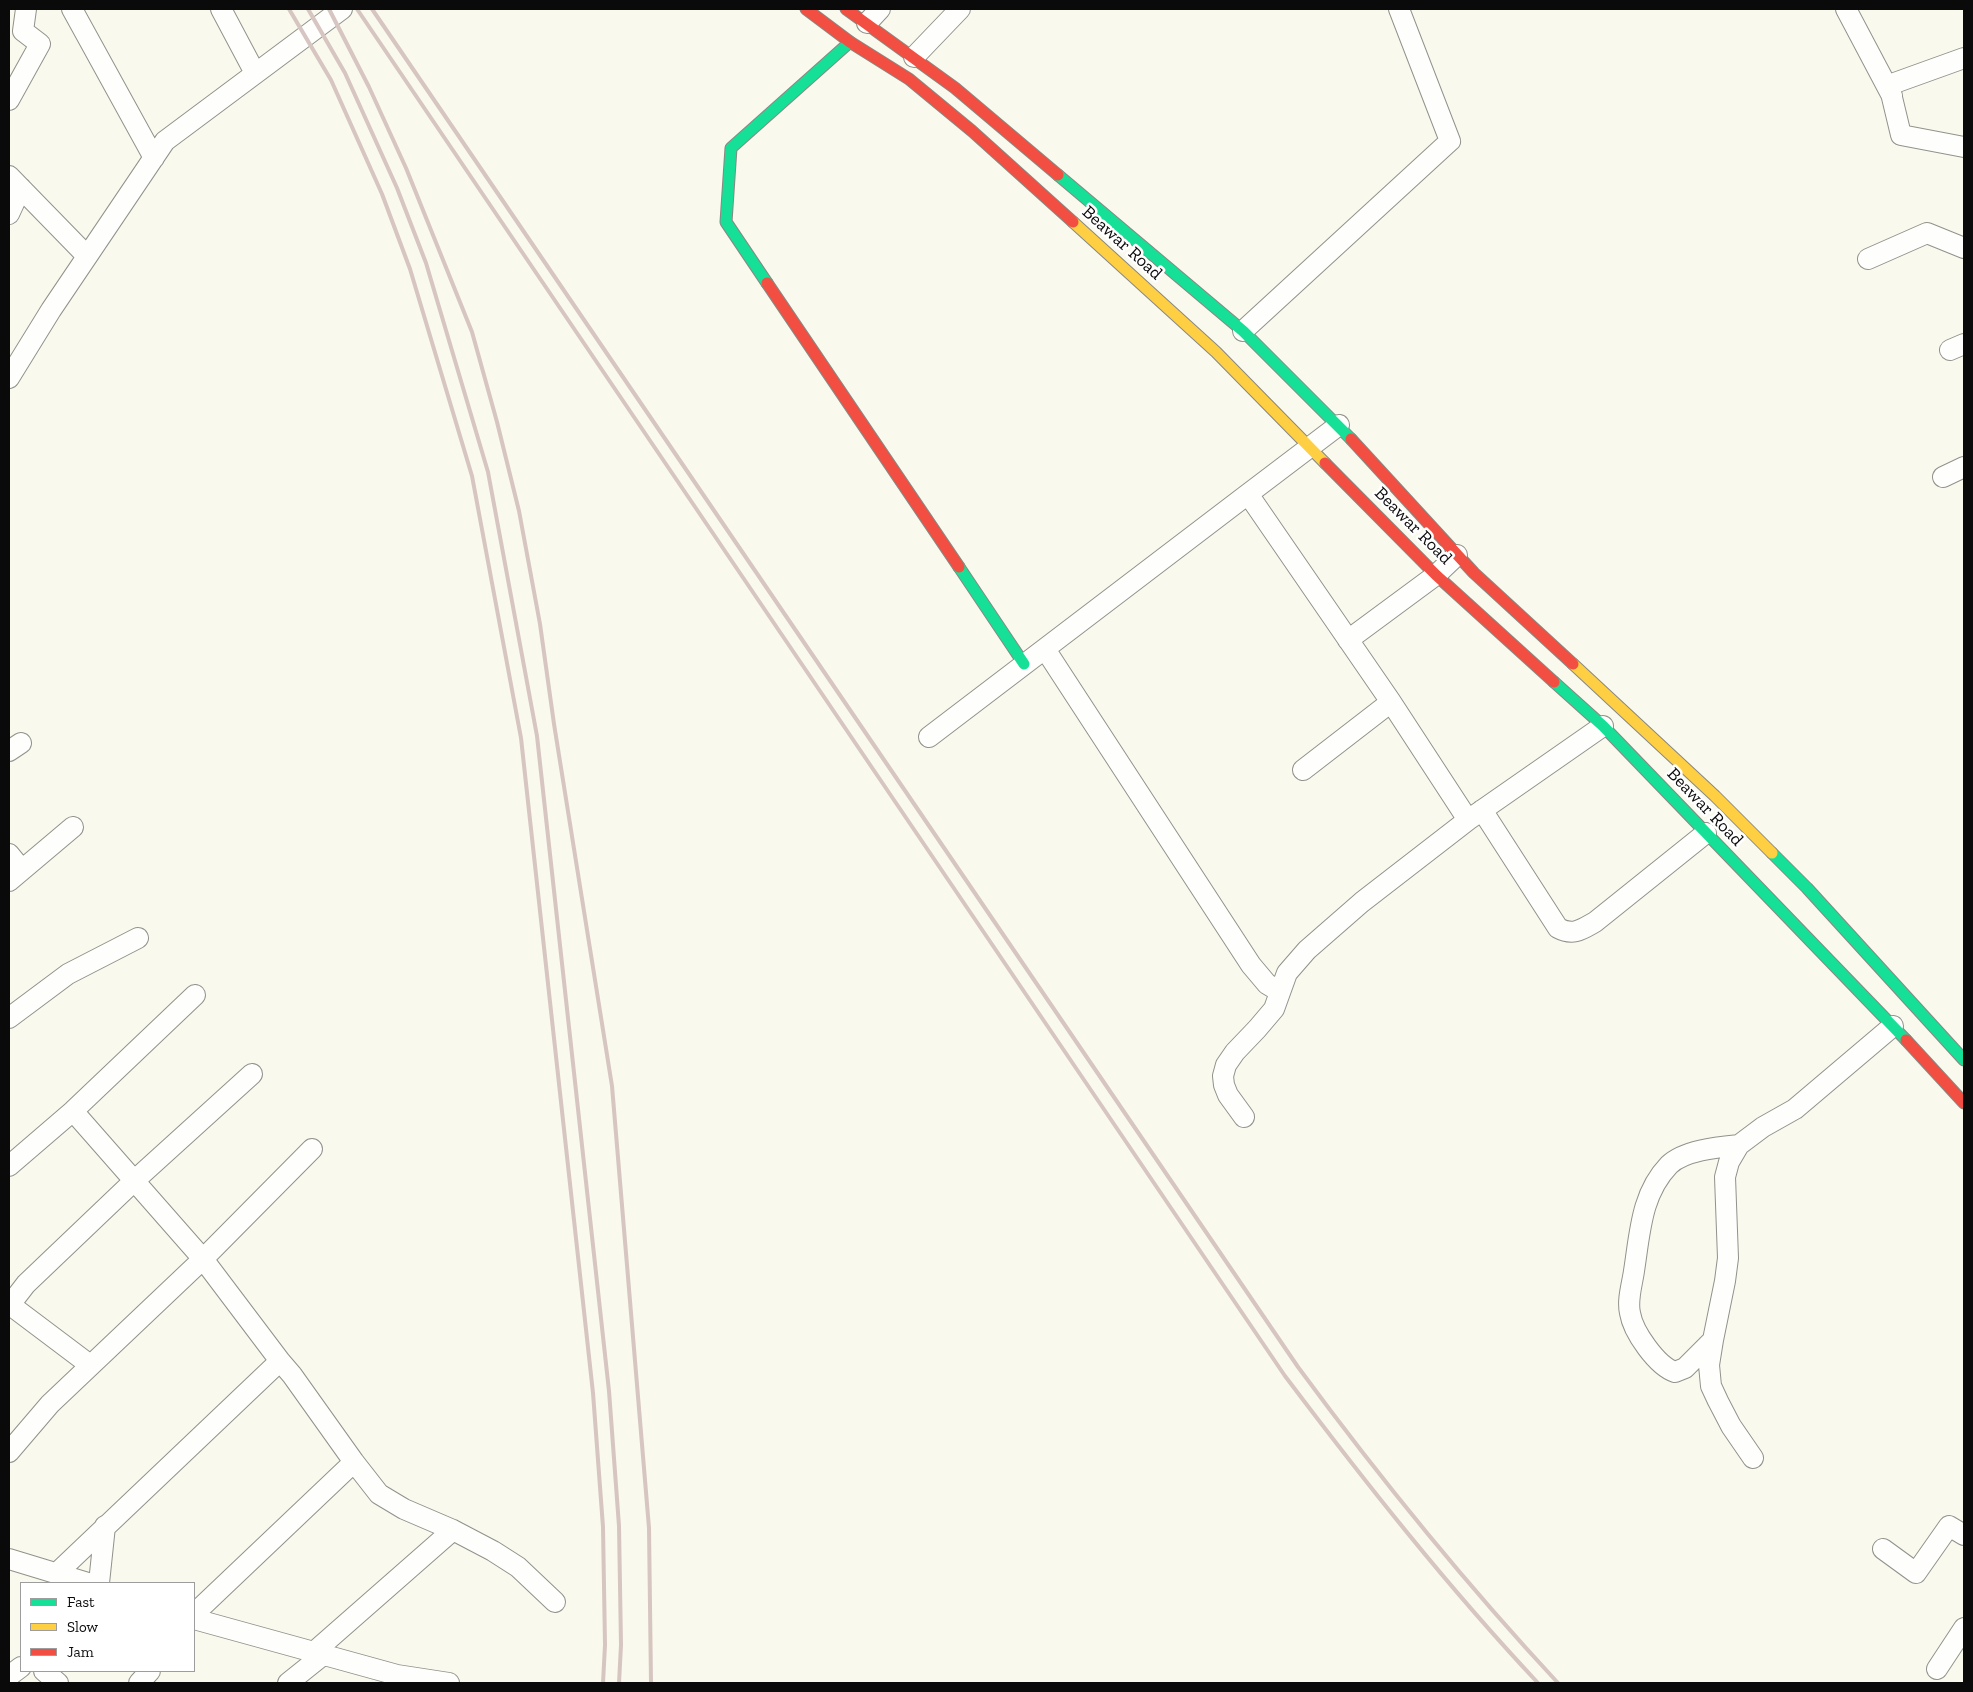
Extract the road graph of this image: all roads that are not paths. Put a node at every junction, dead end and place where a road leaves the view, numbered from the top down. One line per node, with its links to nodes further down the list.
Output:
1 (26, 9): 16 (street)
2 (72, 9): 18 (street)
3 (221, 9): 14 (street)
4 (342, 9): 14 (street)
5 (806, 9): 11 (main road, Beawar Road)
6 (846, 9): 10 (main road, Beawar Road)
7 (960, 9): 12 (street)
8 (1399, 9): 24 (street)
9 (1846, 9): 15 (street)
10 (873, 16): 12 (main road, Beawar Road)
11 (850, 42): 27 (main road, Beawar Road); 35 (main road)
12 (914, 57): 24 (main road, Beawar Road)
13 (1964, 58): 15 (street)
14 (255, 73): 18 (street)
15 (1892, 96): 17 (street)
16 (9, 100)
17 (1964, 147)
18 (154, 158): 22 (street)
19 (15, 182): 20 (street); 22 (street)
20 (9, 214)
21 (1964, 248): 23 (street)
22 (87, 256): 25 (street)
23 (1868, 259)
24 (1242, 331): 26 (main road, Beawar Road)
25 (9, 378)
26 (1339, 425): 27 (street); 31 (main road, Beawar Road)
27 (1310, 446): 30 (street); 32 (main road, Beawar Road)
28 (1964, 467): 29 (street)
29 (1943, 477)
30 (1248, 494): 33 (street); 34 (street)
31 (1457, 555): 32 (street); 50 (main road, Beawar Road)
32 (1436, 575): 33 (street); 37 (main road, Beawar Road)
33 (1348, 640): 36 (street)
34 (1045, 649): 35 (street); 46 (street)
35 (1024, 664): 38 (street)
36 (1391, 702): 39 (street); 40 (street)
37 (1604, 726): 40 (street); 42 (main road, Beawar Road)
38 (929, 737)
39 (1303, 770)
40 (1475, 815): 42 (street); 46 (street)
41 (73, 827): 44 (street)
42 (1706, 834): 49 (main road, Beawar Road)
43 (9, 854): 44 (street)
44 (15, 876)
45 (138, 938): 48 (street)
46 (1279, 992): 54 (street)
47 (194, 996): 53 (street)
48 (9, 1018)
49 (1893, 1026): 52 (main road, Beawar Road); 55 (street)
50 (1964, 1060)
51 (252, 1074): 58 (street)
52 (1964, 1102)
53 (73, 1111): 57 (street); 58 (street)
54 (1244, 1117)
55 (1738, 1145): 61 (street); 61 (street)
56 (312, 1149): 59 (street)
57 (9, 1166)
58 (134, 1181): 59 (street); 60 (street)
59 (203, 1259): 62 (street); 63 (street)
60 (9, 1305): 63 (street)
61 (1713, 1340): 65 (street)
62 (280, 1361): 66 (street); 67 (street)
63 (90, 1366): 64 (street)
64 (9, 1452)
65 (1753, 1458)
66 (354, 1462): 68 (street); 76 (street)
67 (105, 1526): 72 (street); 74 (street)
68 (453, 1530): 75 (street); 78 (street)
69 (1964, 1535): 70 (street)
70 (1883, 1549)
71 (9, 1559): 72 (street)
72 (57, 1573): 73 (street)
73 (85, 1582)
74 (100, 1582)
75 (555, 1602)
76 (195, 1619): 78 (street)
77 (1964, 1628): 80 (street)
78 (318, 1654): 84 (street); 87 (street)
79 (20, 1668): 83 (street)
80 (1937, 1669)
81 (45, 1672): 85 (street)
82 (149, 1672): 86 (street)
83 (9, 1676)
84 (393, 1679): 88 (street)
85 (58, 1683)
86 (139, 1683)
87 (288, 1683)
88 (449, 1683)

